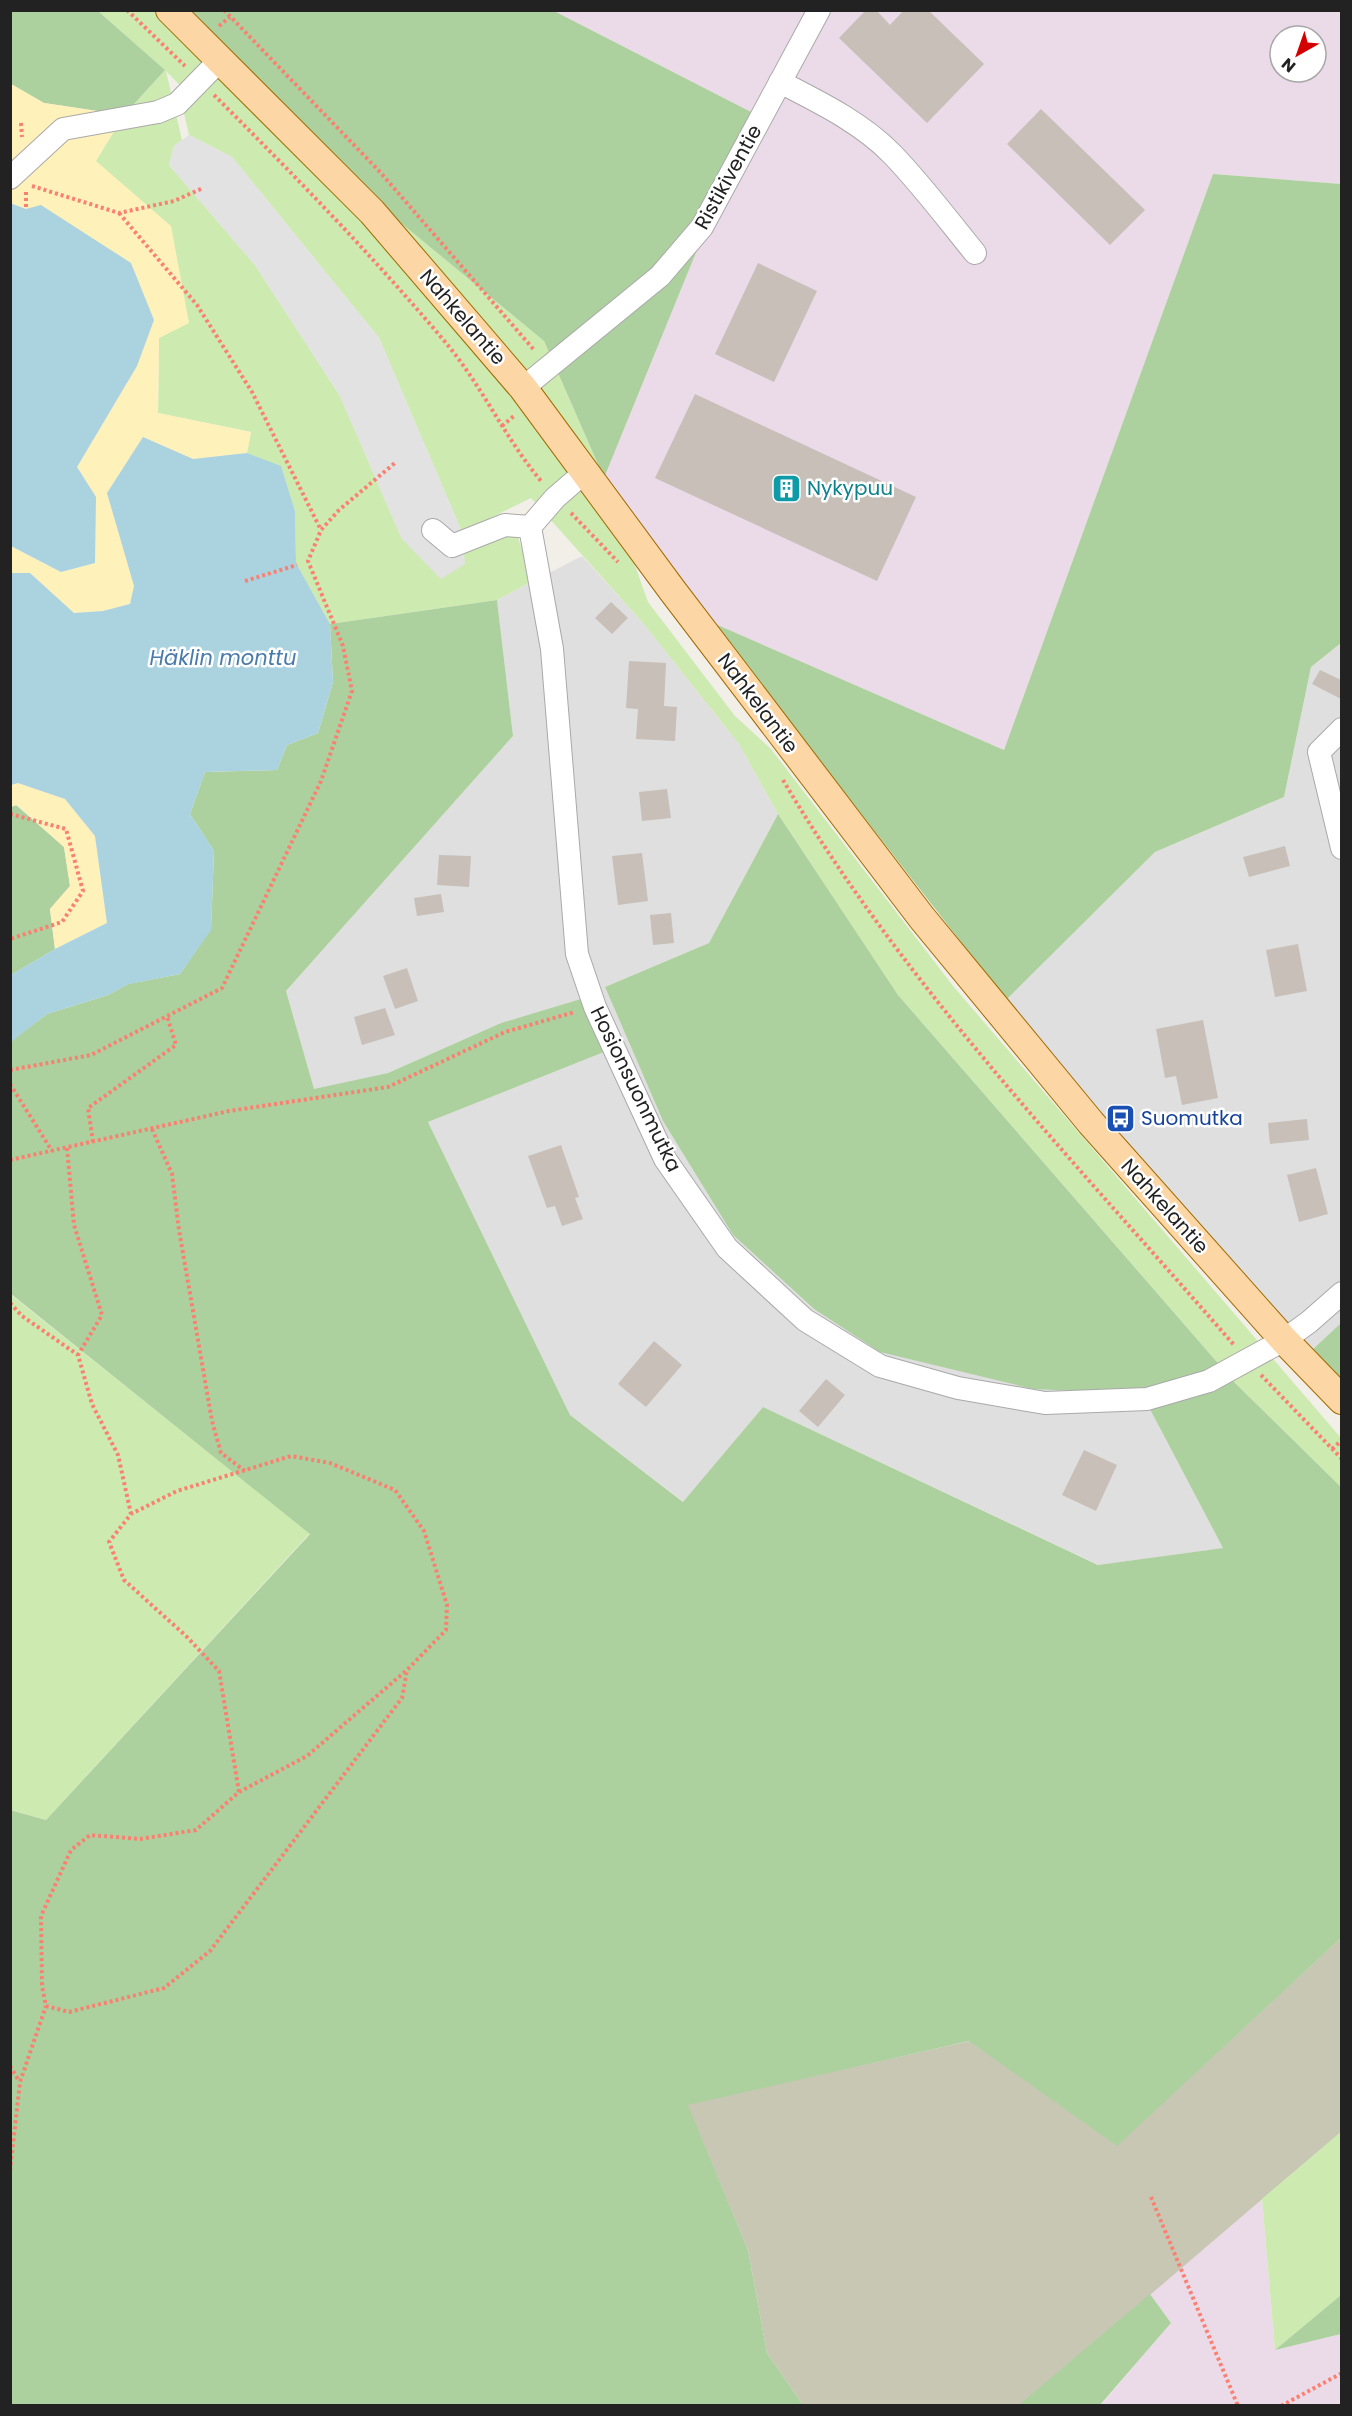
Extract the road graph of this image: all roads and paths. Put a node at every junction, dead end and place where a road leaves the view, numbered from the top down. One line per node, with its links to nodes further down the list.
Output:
1 (127, 10): 6 (path)
2 (170, 10): 5 (main road, Nahkelantie)
3 (224, 10): 12 (path)
4 (819, 10): 7 (street, Ristikiventie)
5 (220, 60): 6 (street); 13 (main road, Nahkelantie)
6 (199, 80): 8 (street); 16 (path)
7 (780, 82): 11 (street); 12 (street, Ristikiventie)
8 (18, 181): 10 (path)
9 (203, 188): 10 (path)
10 (119, 213): 18 (path)
11 (975, 253)
12 (549, 367): 13 (street, Ristikiventie)
13 (524, 388): 15 (main road, Nahkelantie)
14 (396, 462): 18 (path)
15 (585, 472): 16 (street); 39 (main road, Nahkelantie)
16 (555, 498): 17 (street); 21 (path)
17 (530, 527): 19 (street); 28 (street, Hosionsuonmutka)
18 (321, 530): 29 (path)
19 (433, 530)
20 (297, 565): 22 (path)
21 (626, 570)
22 (245, 581)
23 (1341, 729): 26 (street)
24 (778, 771): 41 (path)
25 (10, 814): 27 (path)
26 (1341, 848)
27 (10, 939)
28 (596, 1006): 32 (path); 41 (street, Hosionsuonmutka)
29 (167, 1016): 30 (path); 33 (path)
30 (10, 1070)
31 (10, 1084): 35 (path)
32 (152, 1129): 33 (path); 46 (path)
33 (93, 1142): 34 (path)
34 (67, 1148): 35 (path); 40 (path)
35 (52, 1151): 36 (path)
36 (10, 1160)
37 (1341, 1293): 39 (street, Hosionsuonmutka)
38 (10, 1303): 40 (path)
39 (1284, 1340): 41 (street, Hosionsuonmutka); 42 (main road, Nahkelantie)
40 (78, 1355): 47 (path)
41 (1248, 1361): 44 (path)
42 (1341, 1400)
43 (1341, 1440): 44 (path)
44 (1332, 1449): 45 (path)
45 (1341, 1459)
46 (245, 1471): 47 (path); 48 (path)
47 (131, 1514): 49 (path)
48 (407, 1670): 49 (path); 50 (path)
49 (239, 1791): 50 (path)
50 (46, 2006): 52 (path)
51 (10, 2066): 52 (path)
52 (20, 2082): 53 (path)
53 (10, 2171)
54 (1151, 2197): 56 (path)
55 (1341, 2373): 57 (path)
56 (1238, 2406)
57 (1281, 2406)

